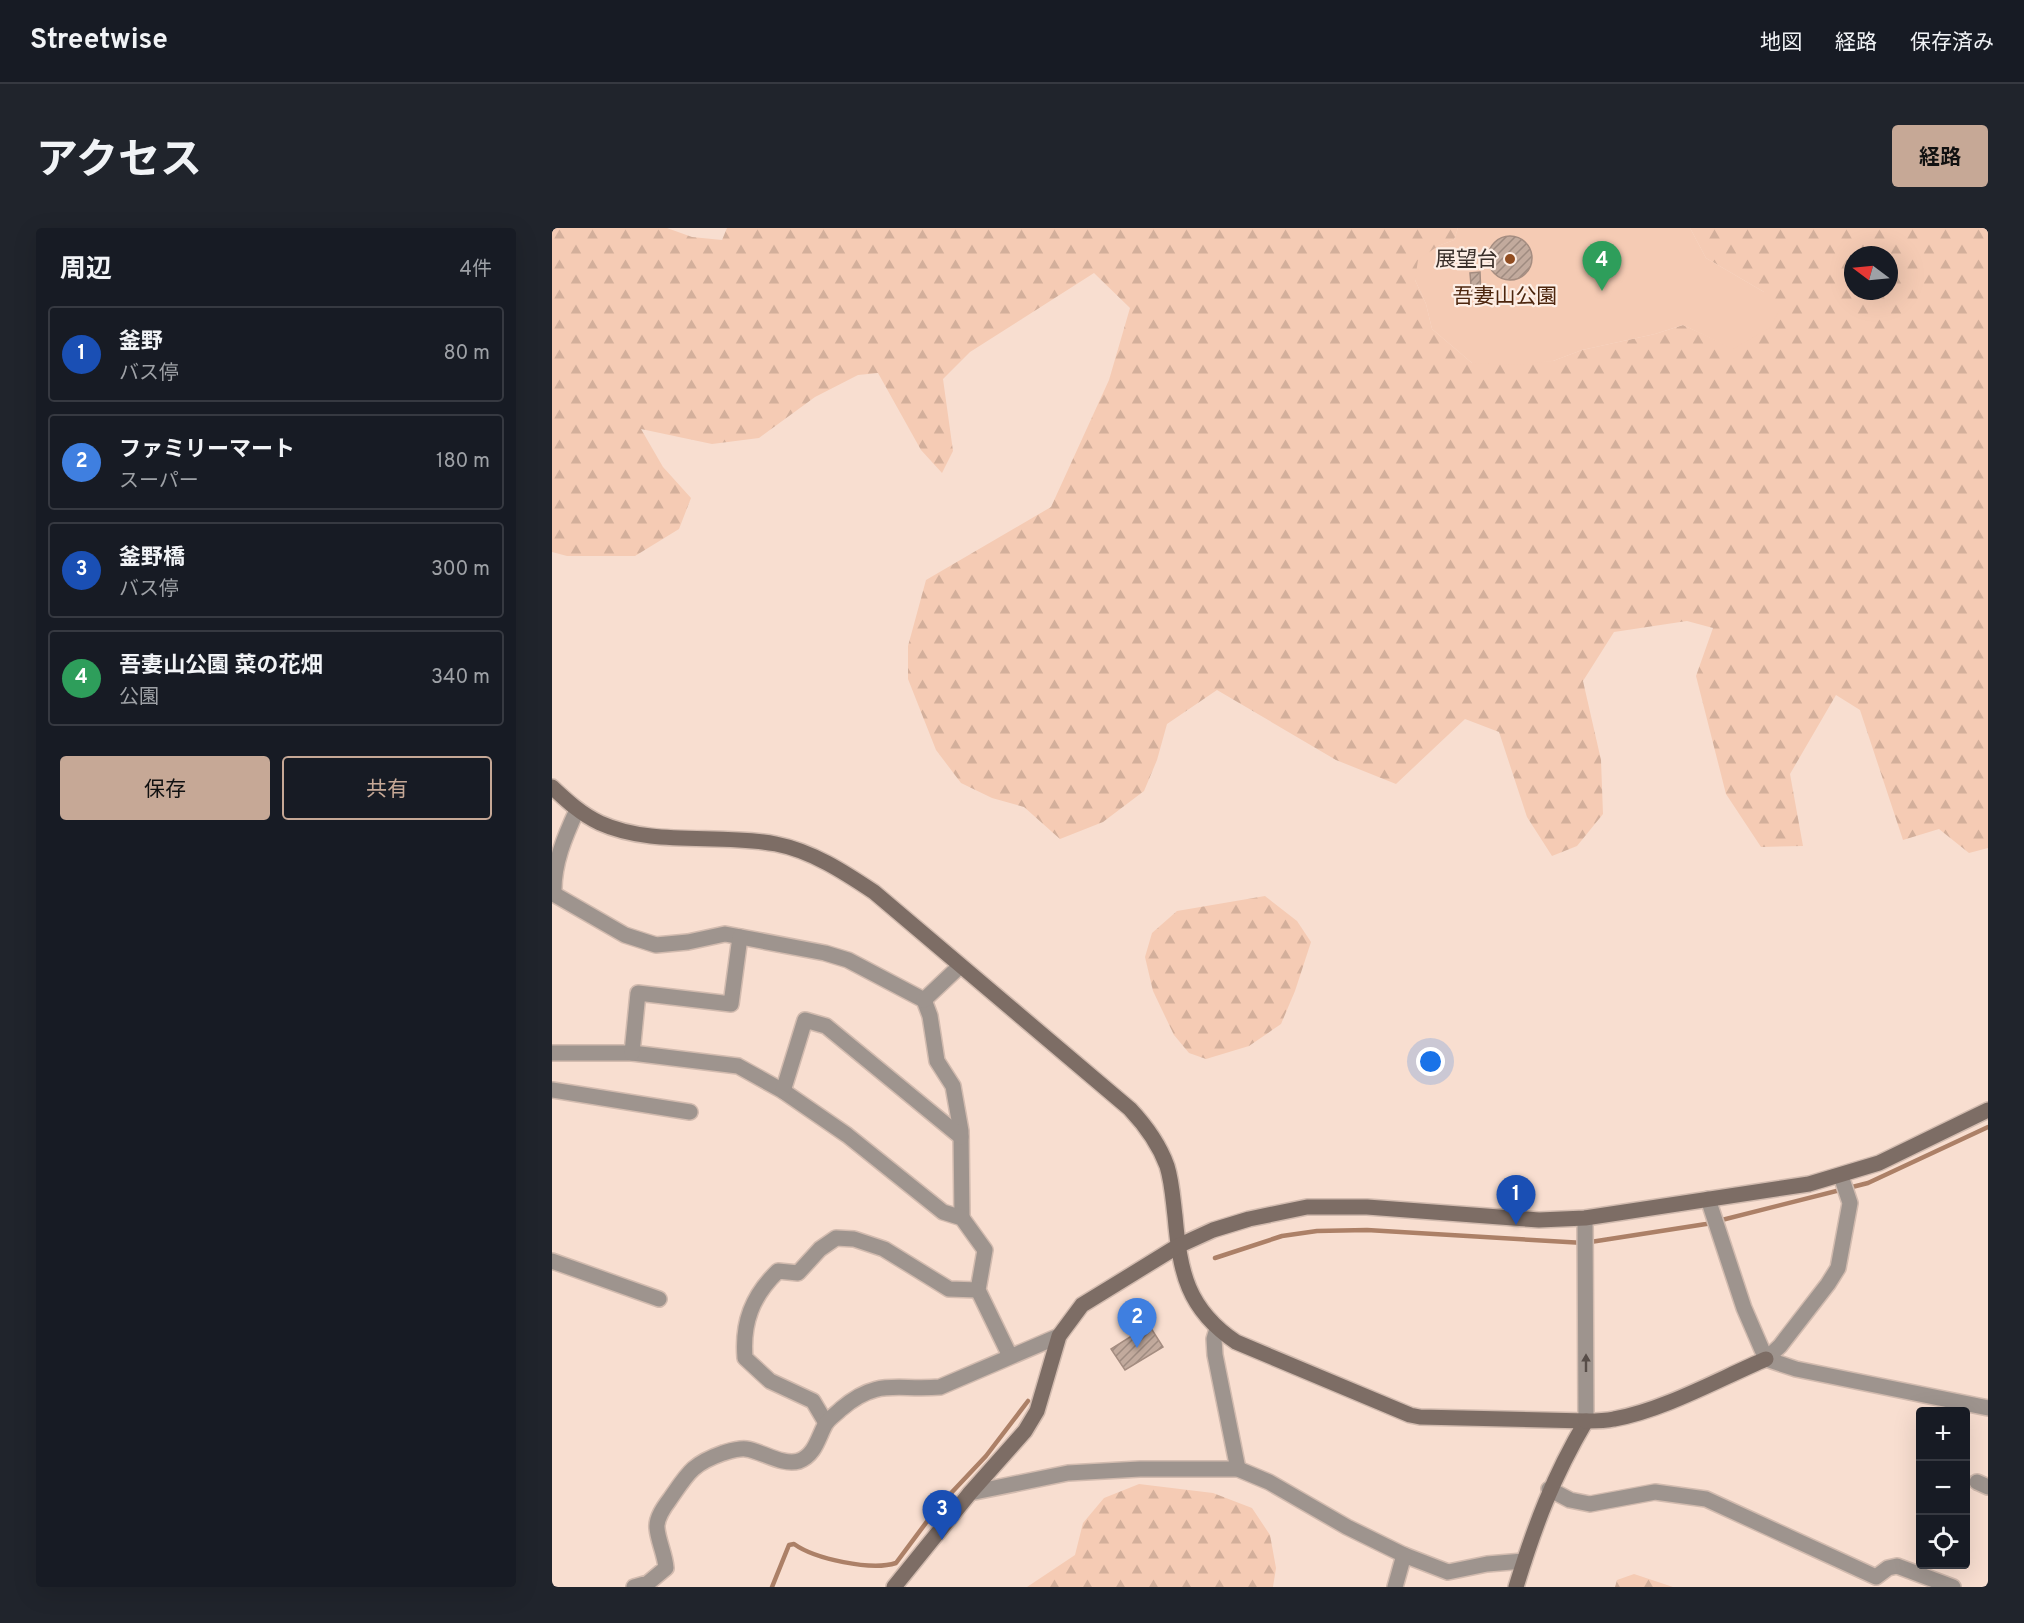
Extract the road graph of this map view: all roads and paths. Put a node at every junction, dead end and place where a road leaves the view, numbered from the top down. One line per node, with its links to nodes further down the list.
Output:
1 (552, 787): 2 (street)
2 (577, 810): 3 (street); 5 (street)
3 (553, 893): 4 (street)
4 (740, 937): 6 (street); 8 (street)
5 (960, 966): 6 (street); 18 (street)
6 (924, 1000): 13 (street)
7 (552, 1053): 8 (street)
8 (632, 1053): 10 (street)
9 (552, 1090): 12 (street)
10 (783, 1091): 13 (street); 16 (street)
11 (1988, 1110): 14 (street)
12 (690, 1112)
13 (961, 1137): 16 (street)
14 (1844, 1185): 15 (street); 25 (street)
15 (1710, 1203): 17 (street); 25 (street)
16 (962, 1218): 20 (street)
17 (1586, 1223): 18 (street); 27 (street, one-way to 17)
18 (1178, 1246): 22 (street); 23 (street)
19 (552, 1262): 21 (street)
20 (978, 1290): 24 (street); 28 (street)
21 (659, 1299)
22 (1217, 1329): 27 (street); 29 (street)
23 (1059, 1336): 24 (street); 31 (street)
24 (1010, 1356): 28 (street)
25 (1766, 1359): 26 (street); 27 (street)
26 (1988, 1408)
27 (1586, 1421): 30 (street)
28 (826, 1423): 34 (street)
29 (1238, 1469): 31 (street); 32 (street)
30 (1549, 1489): 33 (street); 38 (street)
31 (970, 1493): 35 (street)
32 (1404, 1556): 33 (street); 36 (street)
33 (1524, 1561): 37 (street)
34 (634, 1587)
35 (894, 1587)
36 (1395, 1587)
37 (1516, 1587)
38 (1953, 1587)

